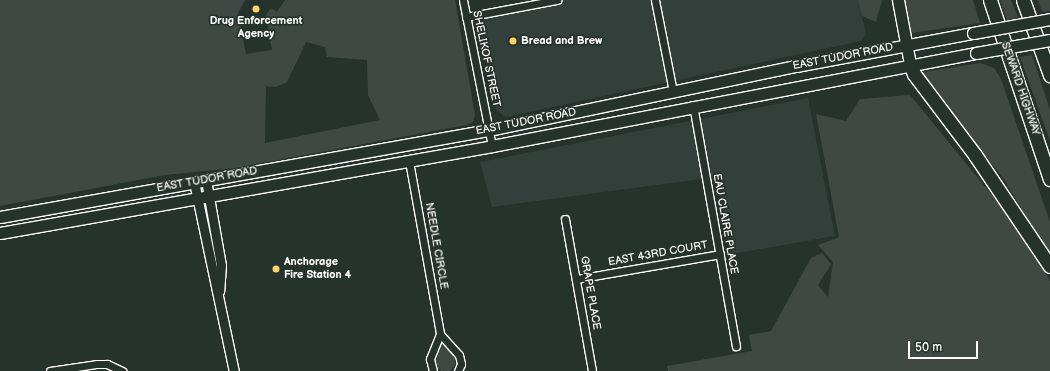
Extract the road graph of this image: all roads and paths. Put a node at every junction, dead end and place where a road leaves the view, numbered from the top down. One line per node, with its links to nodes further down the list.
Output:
1 (463, 0): 7 (street, SHELIKOF STREET)
2 (557, 0): 7 (street)
3 (655, 0): 13 (street)
4 (898, 0): 10 (main road)
5 (990, 0): 18 (highway, SEWARD HIGHWAY)
6 (1023, 0): 12 (highway)
7 (466, 16): 15 (street, SHELIKOF STREET)
8 (1050, 19): 10 (main road, EAST TUDOR ROAD, bridge)
9 (1050, 40): 11 (main road, EAST TUDOR ROAD, bridge)
10 (906, 45): 11 (main road); 13 (main road, EAST TUDOR ROAD)
11 (910, 64): 14 (main road, EAST TUDOR ROAD); 27 (highway)
12 (1050, 75)
13 (673, 92): 15 (main road, EAST TUDOR ROAD)
14 (693, 105): 16 (main road, EAST TUDOR ROAD); 26 (street, EAU CLAIRE PLACE)
15 (489, 130): 16 (street, SHELIKOF STREET); 19 (main road, EAST TUDOR ROAD)
16 (492, 146): 17 (main road, EAST TUDOR ROAD)
17 (409, 161): 21 (main road, EAST TUDOR ROAD); 30 (street, NEEDLE CIRCLE)
18 (1050, 179)
19 (206, 180): 20 (main road, EAST TUDOR ROAD); 21 (street)
20 (194, 182): 22 (street); 23 (main road, EAST TUDOR ROAD)
21 (209, 196): 22 (main road, EAST TUDOR ROAD); 29 (street)
22 (197, 198): 25 (main road, EAST TUDOR ROAD); 29 (street)
23 (0, 217)
24 (565, 219): 28 (street, GRAPE PLACE)
25 (0, 233)
26 (720, 254): 28 (street, EAST 43RD COURT); 31 (street, EAU CLAIRE PLACE)
27 (1050, 266)
28 (576, 279): 37 (street, GRAPE PLACE)
29 (219, 292): 34 (street)
30 (440, 334): 35 (street); 36 (street)
31 (736, 346)
32 (50, 371): 33 (street)
33 (122, 371)
34 (234, 371)
35 (433, 371)
36 (458, 371)
37 (592, 371)

